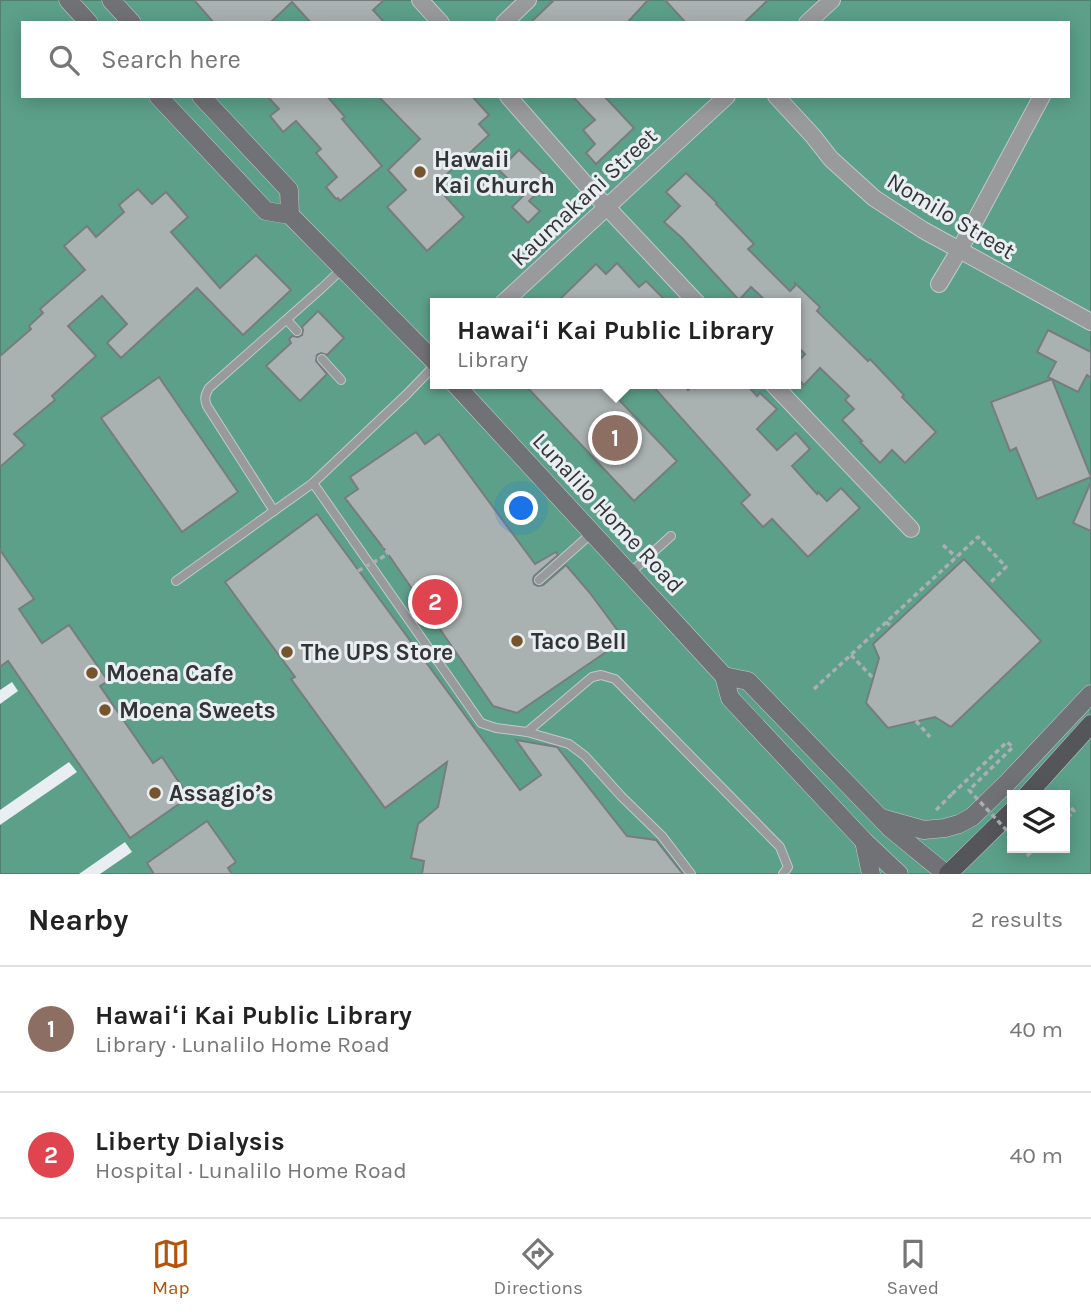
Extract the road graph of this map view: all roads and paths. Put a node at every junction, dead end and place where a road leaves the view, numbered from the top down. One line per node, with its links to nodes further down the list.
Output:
1 (68, 0): 6 (main road)
2 (111, 0): 7 (main road)
3 (420, 0): 8 (street)
4 (528, 0): 9 (street)
5 (832, 0): 10 (street)
6 (87, 21)
7 (130, 21)
8 (439, 21)
9 (506, 21)
10 (809, 21)
11 (160, 98): 18 (main road)
12 (203, 98): 18 (main road)
13 (510, 98): 17 (street)
14 (725, 98): 17 (street, Kaumakani Street)
15 (778, 98): 19 (street, Nomilo Street)
16 (1041, 98): 19 (street)
17 (606, 207): 22 (street, Kaumakani Street); 23 (street)
18 (290, 215): 20 (main road)
19 (960, 250): 21 (street); 25 (street, Nomilo Street)
20 (343, 268): 24 (lane); 28 (main road)
21 (939, 284)
22 (508, 298)
23 (692, 298)
24 (286, 320): 26 (lane); 34 (lane)
25 (1091, 322)
26 (297, 331)
27 (322, 359): 30 (lane)
28 (430, 359)
29 (430, 369): 33 (lane)
30 (341, 380)
31 (460, 389): 37 (main road, Lunalilo Home Road)
32 (778, 389): 35 (street)
33 (313, 483): 34 (lane); 55 (lane)
34 (274, 511): 44 (lane)
35 (911, 529)
36 (403, 531): 41 (path, bridge)
37 (592, 533): 42 (main road, Lunalilo Home Road); 43 (lane)
38 (670, 536): 42 (lane)
39 (943, 545): 40 (path)
40 (956, 557): 45 (path); 46 (path)
41 (358, 571)
42 (630, 573): 49 (main road, Lunalilo Home Road)
43 (539, 580)
44 (176, 581)
45 (991, 582)
46 (886, 622): 47 (path); 48 (path)
47 (894, 629)
48 (851, 655): 50 (path); 51 (path)
49 (724, 676): 60 (main road, Lunalilo Home Road); 62 (main road, Lunalilo Home Road)
50 (873, 678)
51 (814, 689)
52 (1091, 694): 60 (main road)
53 (916, 721): 56 (path)
54 (1091, 724): 57 (main road)
55 (527, 732): 65 (lane); 66 (lane)
56 (930, 737)
57 (1032, 790)
58 (931, 813): 61 (path, bridge)
59 (1007, 816): 69 (main road)
60 (880, 817): 69 (main road, Lunalilo Home Road)
61 (1007, 831)
62 (864, 841): 67 (main road); 68 (main road, Lunalilo Home Road)
63 (1030, 853): 64 (path)
64 (1027, 856)
65 (691, 874)
66 (783, 874)
67 (871, 874)
68 (899, 874)
69 (947, 874)

